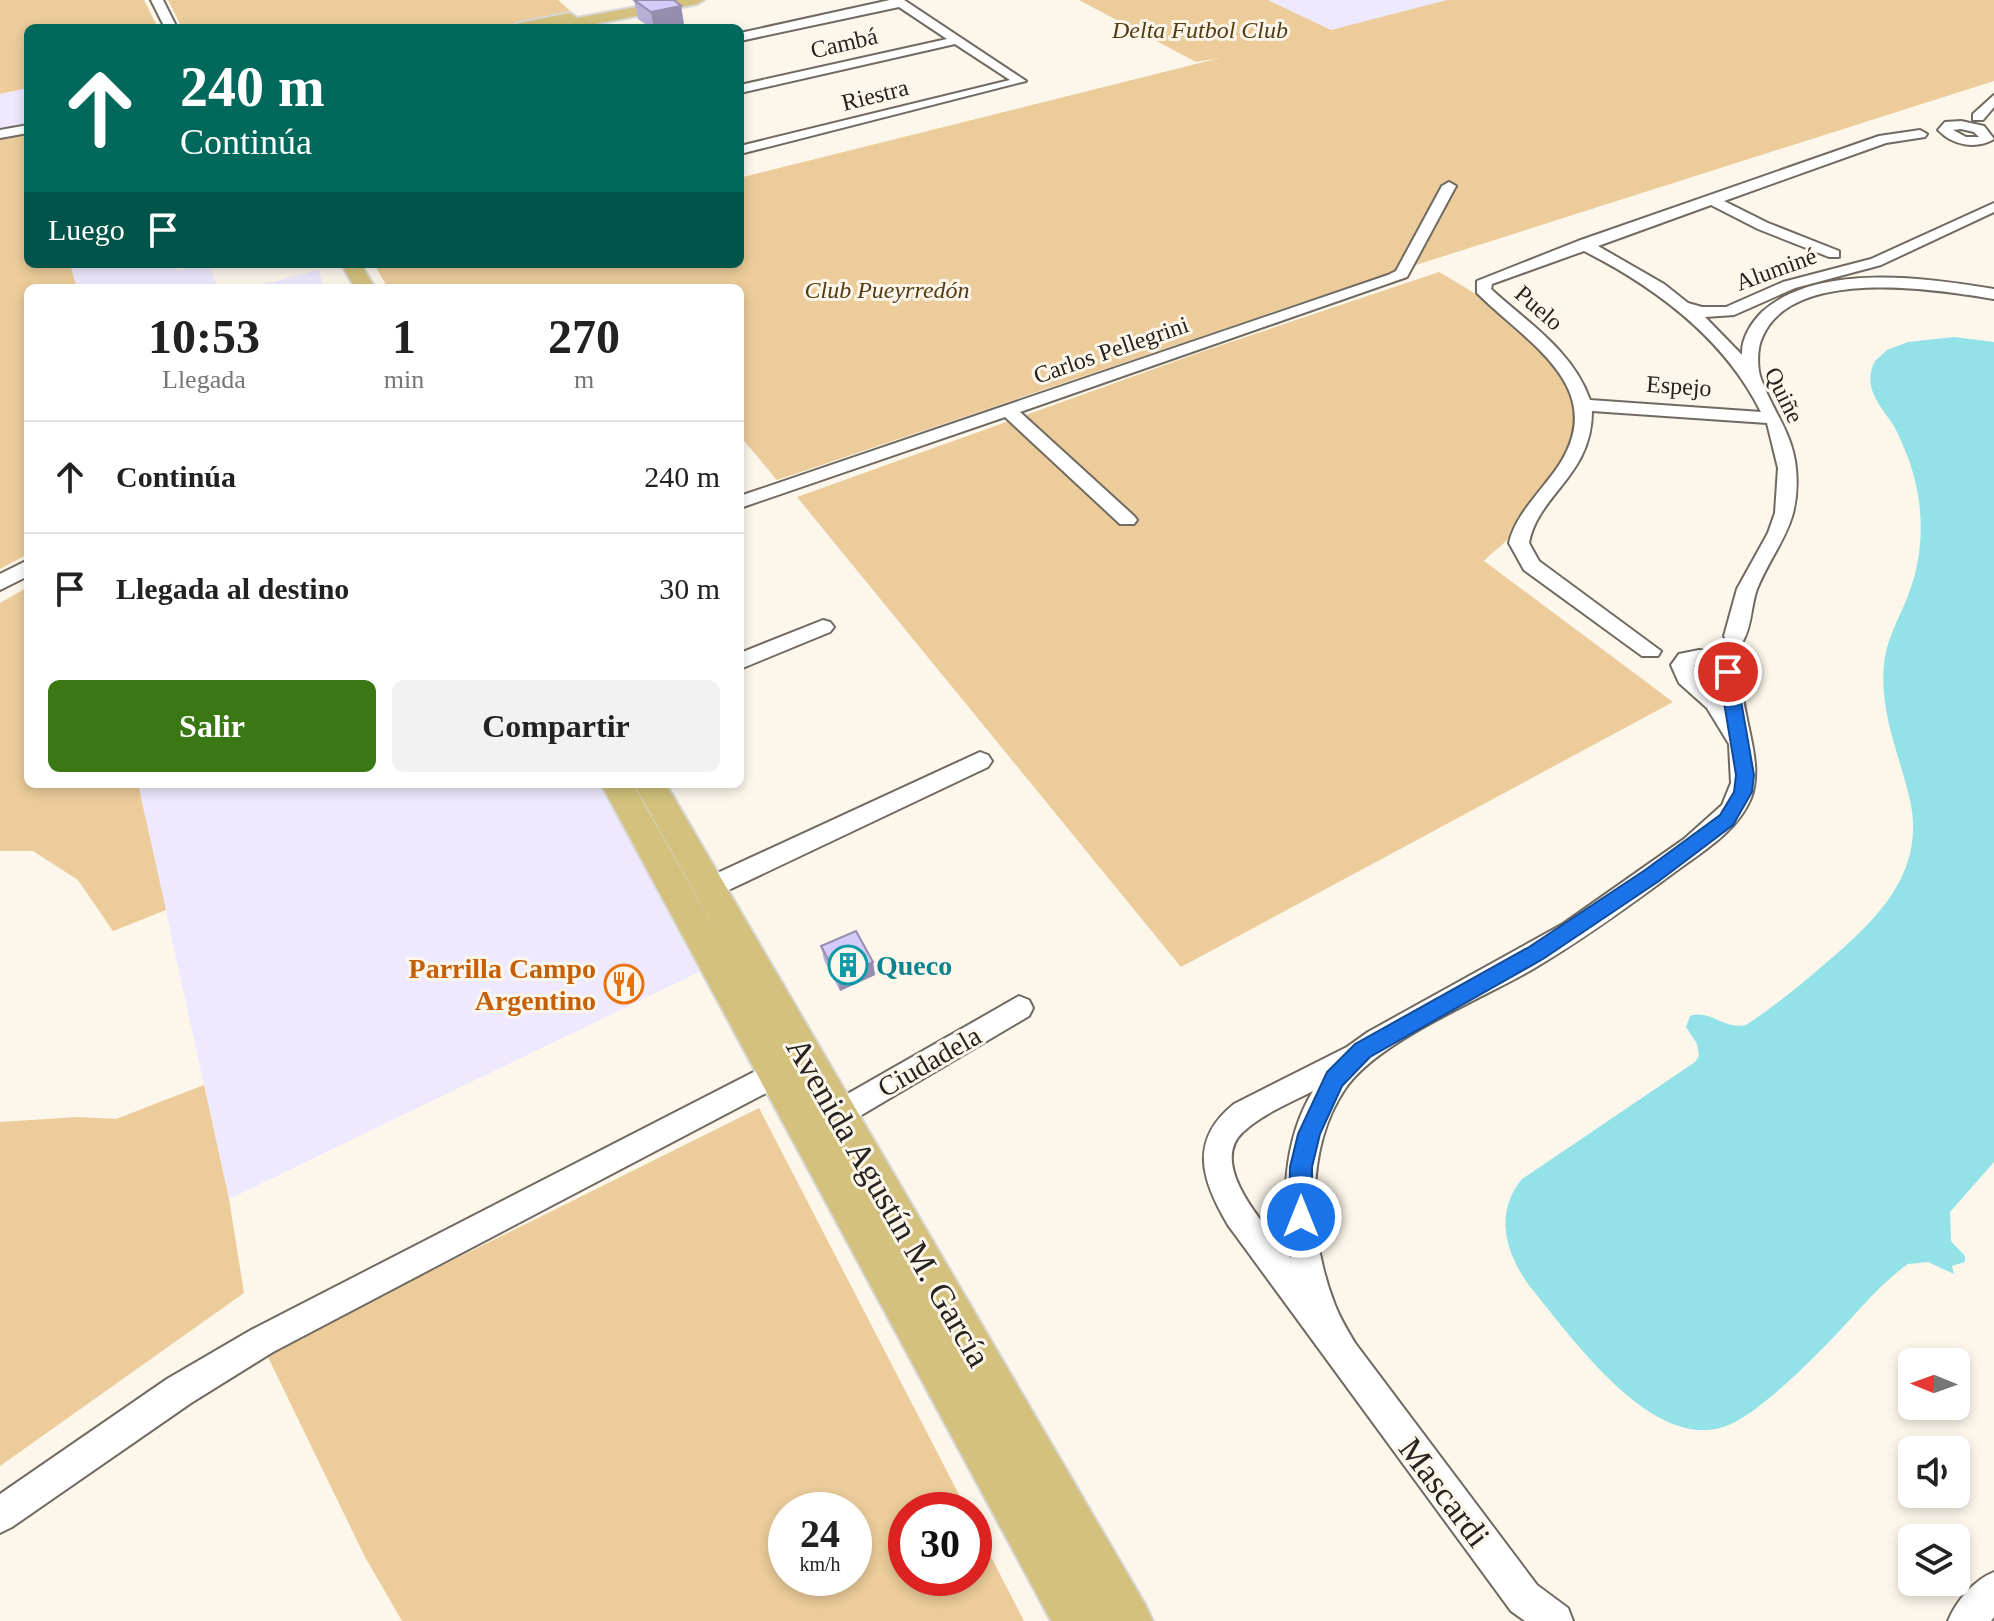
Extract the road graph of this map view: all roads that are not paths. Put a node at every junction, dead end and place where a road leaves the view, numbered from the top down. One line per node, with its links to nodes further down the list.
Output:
1 (157, 0): 5 (street)
2 (664, 0): 6 (main road)
3 (697, 0): 7 (main road)
4 (898, 1): 8 (street); 9 (street)
5 (169, 24)
6 (540, 24)
7 (591, 24)
8 (744, 36)
9 (957, 40): 10 (street, Cambá); 17 (street, Riestra)
10 (744, 88)
11 (1994, 99): 12 (street)
12 (1978, 117): 14 (street); 16 (street)
13 (24, 130): 15 (street)
14 (1955, 133): 16 (street); 19 (street, Puelo)
15 (0, 134)
16 (1990, 139)
17 (744, 149)
18 (1449, 186): 33 (street, Carlos Pellegrini)
19 (1709, 199): 21 (street, Puelo); 22 (street)
20 (1994, 207): 23 (street, Aluminé)
21 (1583, 244): 27 (street, Quiñe); 32 (street, Puelo)
22 (1834, 254): 23 (street); 24 (street)
23 (1880, 260): 24 (street, Aluminé); 25 (street)
24 (1839, 272): 28 (street, Aluminé)
25 (1913, 283): 26 (street); 30 (street)
26 (1994, 294)
27 (1684, 306): 28 (street, Aluminé); 29 (street, Quiñe)
28 (1728, 312): 29 (street)
29 (1716, 334): 30 (street); 31 (street, Quiñe)
30 (1751, 339): 31 (street)
31 (1754, 383): 34 (street, Quiñe)
32 (1583, 405): 34 (street, Espejo); 42 (street)
33 (1008, 410): 35 (street, Carlos Pellegrini); 36 (street)
34 (1772, 418): 40 (street, Quiñe)
35 (744, 501)
36 (1127, 520)
37 (24, 569): 38 (street)
38 (0, 583)
39 (823, 627): 41 (street)
40 (1735, 636): 42 (street); 43 (street, Quiñe)
41 (744, 659)
42 (1692, 667): 43 (street); 44 (street)
43 (1728, 677): 44 (street)
44 (1740, 743): 50 (street)
45 (980, 761): 48 (street)
46 (619, 788): 51 (main road, Avenida Agustín M. García)
47 (652, 788): 48 (main road, Avenida Agustín M. García)
48 (709, 888): 52 (main road, Avenida Agustín M. García)
49 (1019, 1008): 52 (street, Ciudadela)
50 (1362, 1051): 53 (street); 53 (street)
51 (777, 1073): 54 (street); 57 (main road, Avenida Agustín M. García)
52 (838, 1114): 58 (main road, Avenida Agustín M. García)
53 (1343, 1354): 56 (street, Mascardi)
54 (0, 1515)
55 (1994, 1590): 60 (street)
56 (1533, 1610): 59 (street, Mascardi)
57 (1078, 1621)
58 (1128, 1621)
59 (1555, 1621)
60 (1966, 1621)

